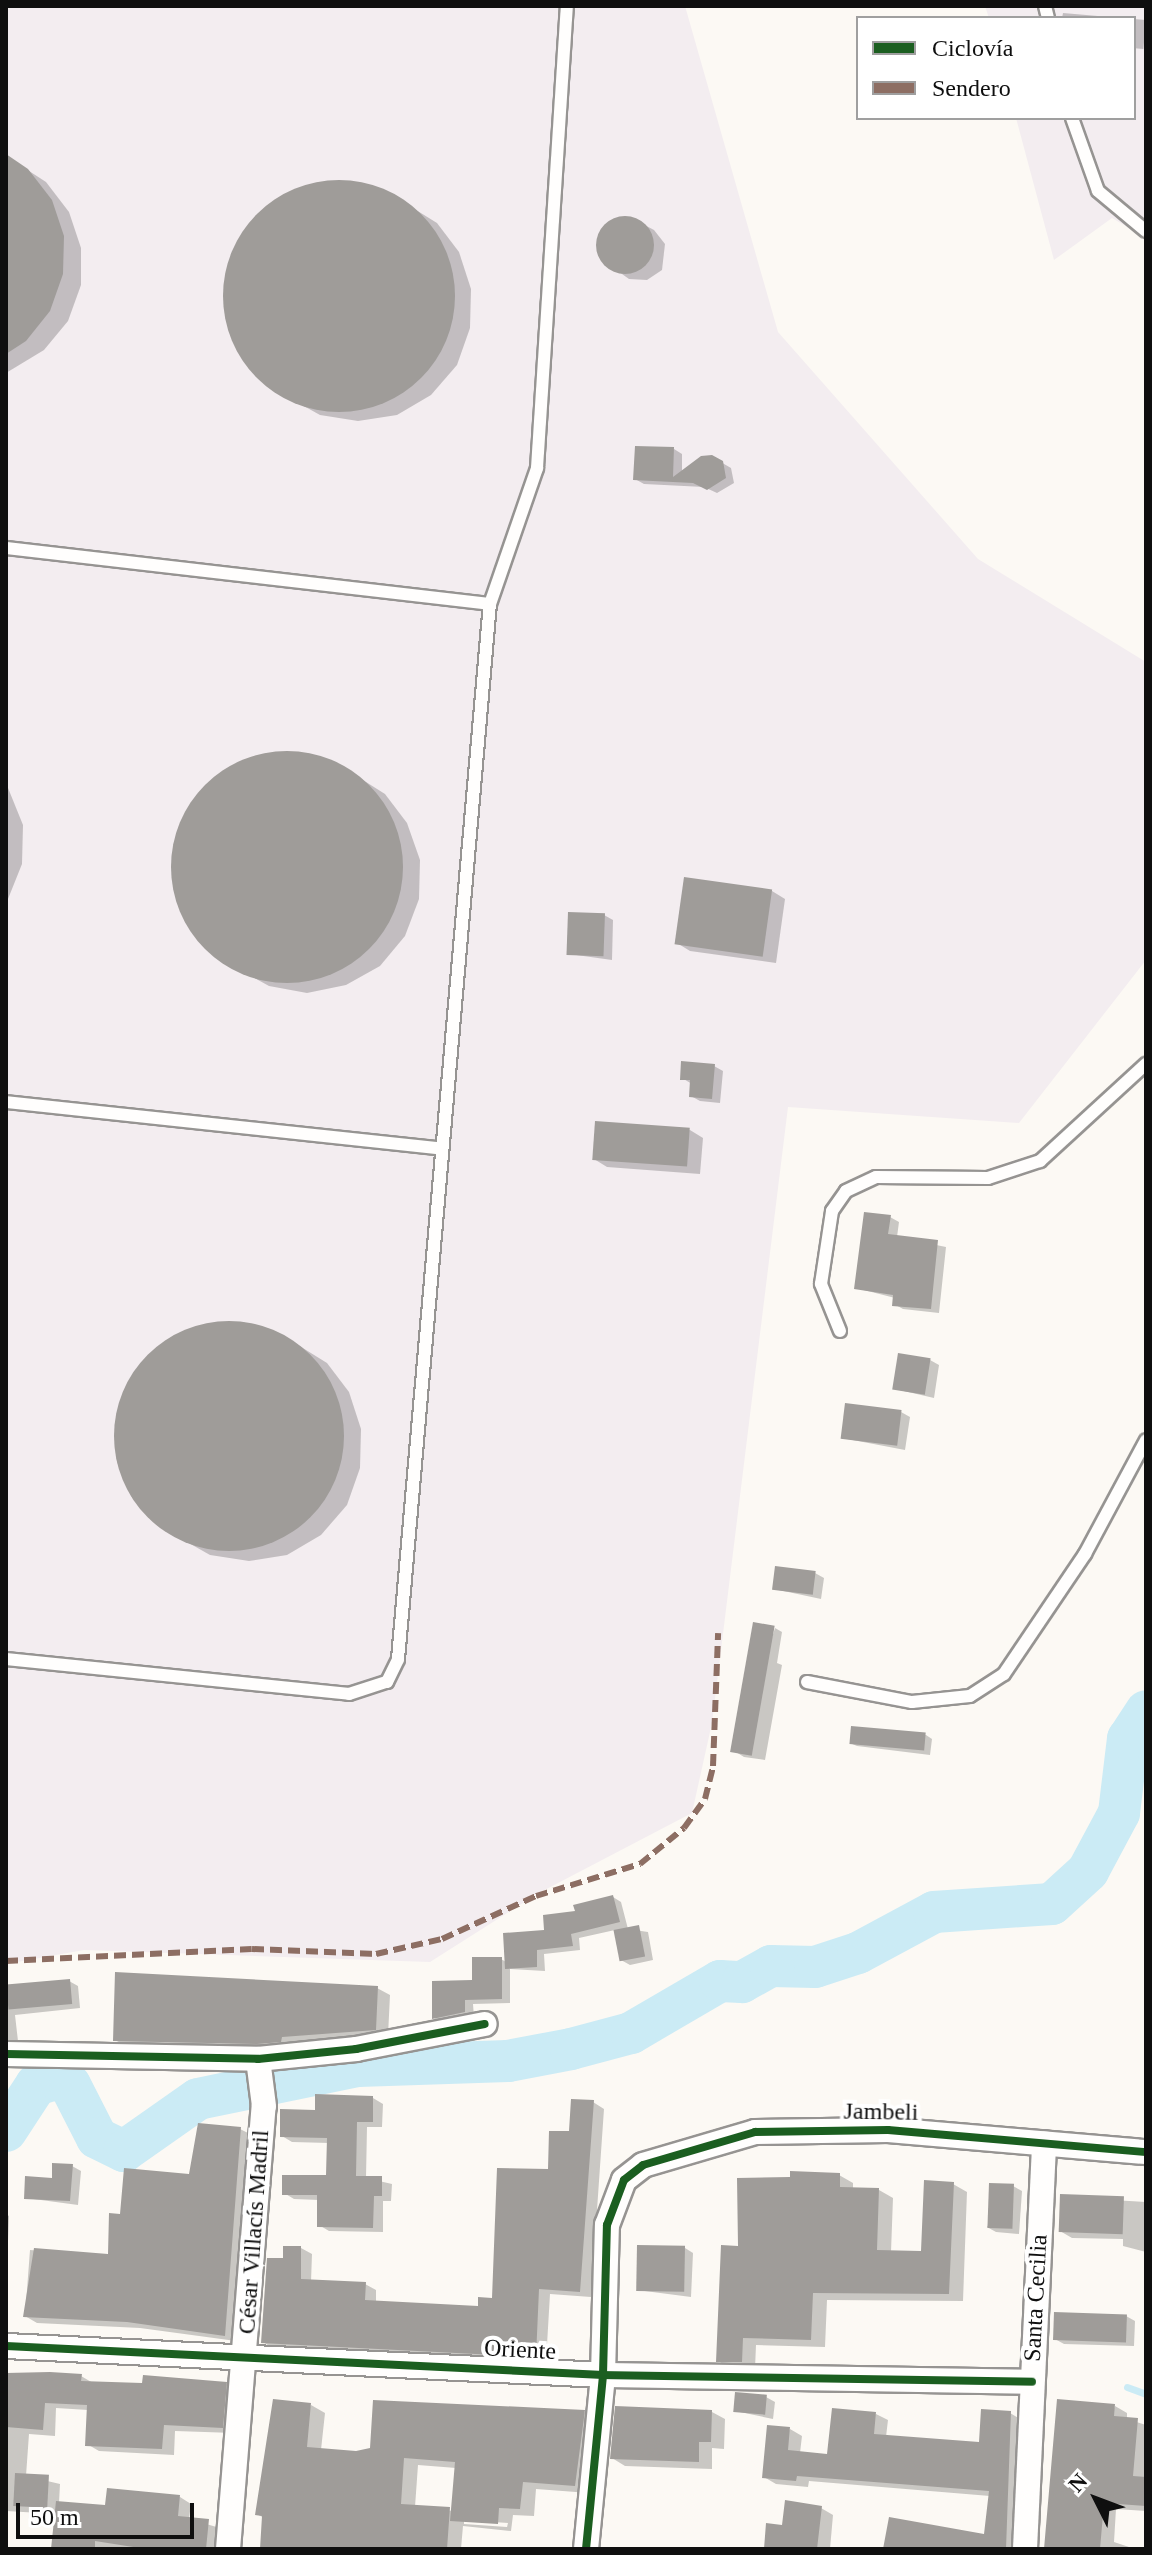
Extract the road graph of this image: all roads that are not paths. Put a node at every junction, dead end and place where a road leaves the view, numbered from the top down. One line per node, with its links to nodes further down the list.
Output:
1 (567, 6): 5 (lane)
2 (1073, 120): 3 (lane)
3 (1146, 231)
4 (6, 548): 5 (lane)
5 (490, 604): 8 (lane)
6 (1146, 1064): 9 (lane)
7 (6, 1102): 8 (lane)
8 (440, 1148): 11 (lane)
9 (840, 1331)
10 (1146, 1440): 12 (lane)
11 (6, 1659)
12 (807, 1682)
13 (485, 2024): 15 (street)
14 (6, 2054): 15 (street)
15 (259, 2068): 19 (street, César Villacís Madril)
16 (1044, 2143): 17 (street, Jambeli); 20 (street, Jambeli); 21 (street, Santa Cecilia)
17 (1146, 2152)
18 (6, 2346): 19 (street, Oriente)
19 (245, 2354): 20 (street, Oriente); 22 (street, César Villacís Madril)
20 (603, 2375): 21 (street, Oriente); 23 (street)
21 (1032, 2382): 24 (street, Santa Cecilia)
22 (228, 2549)
23 (586, 2549)
24 (1025, 2549)

